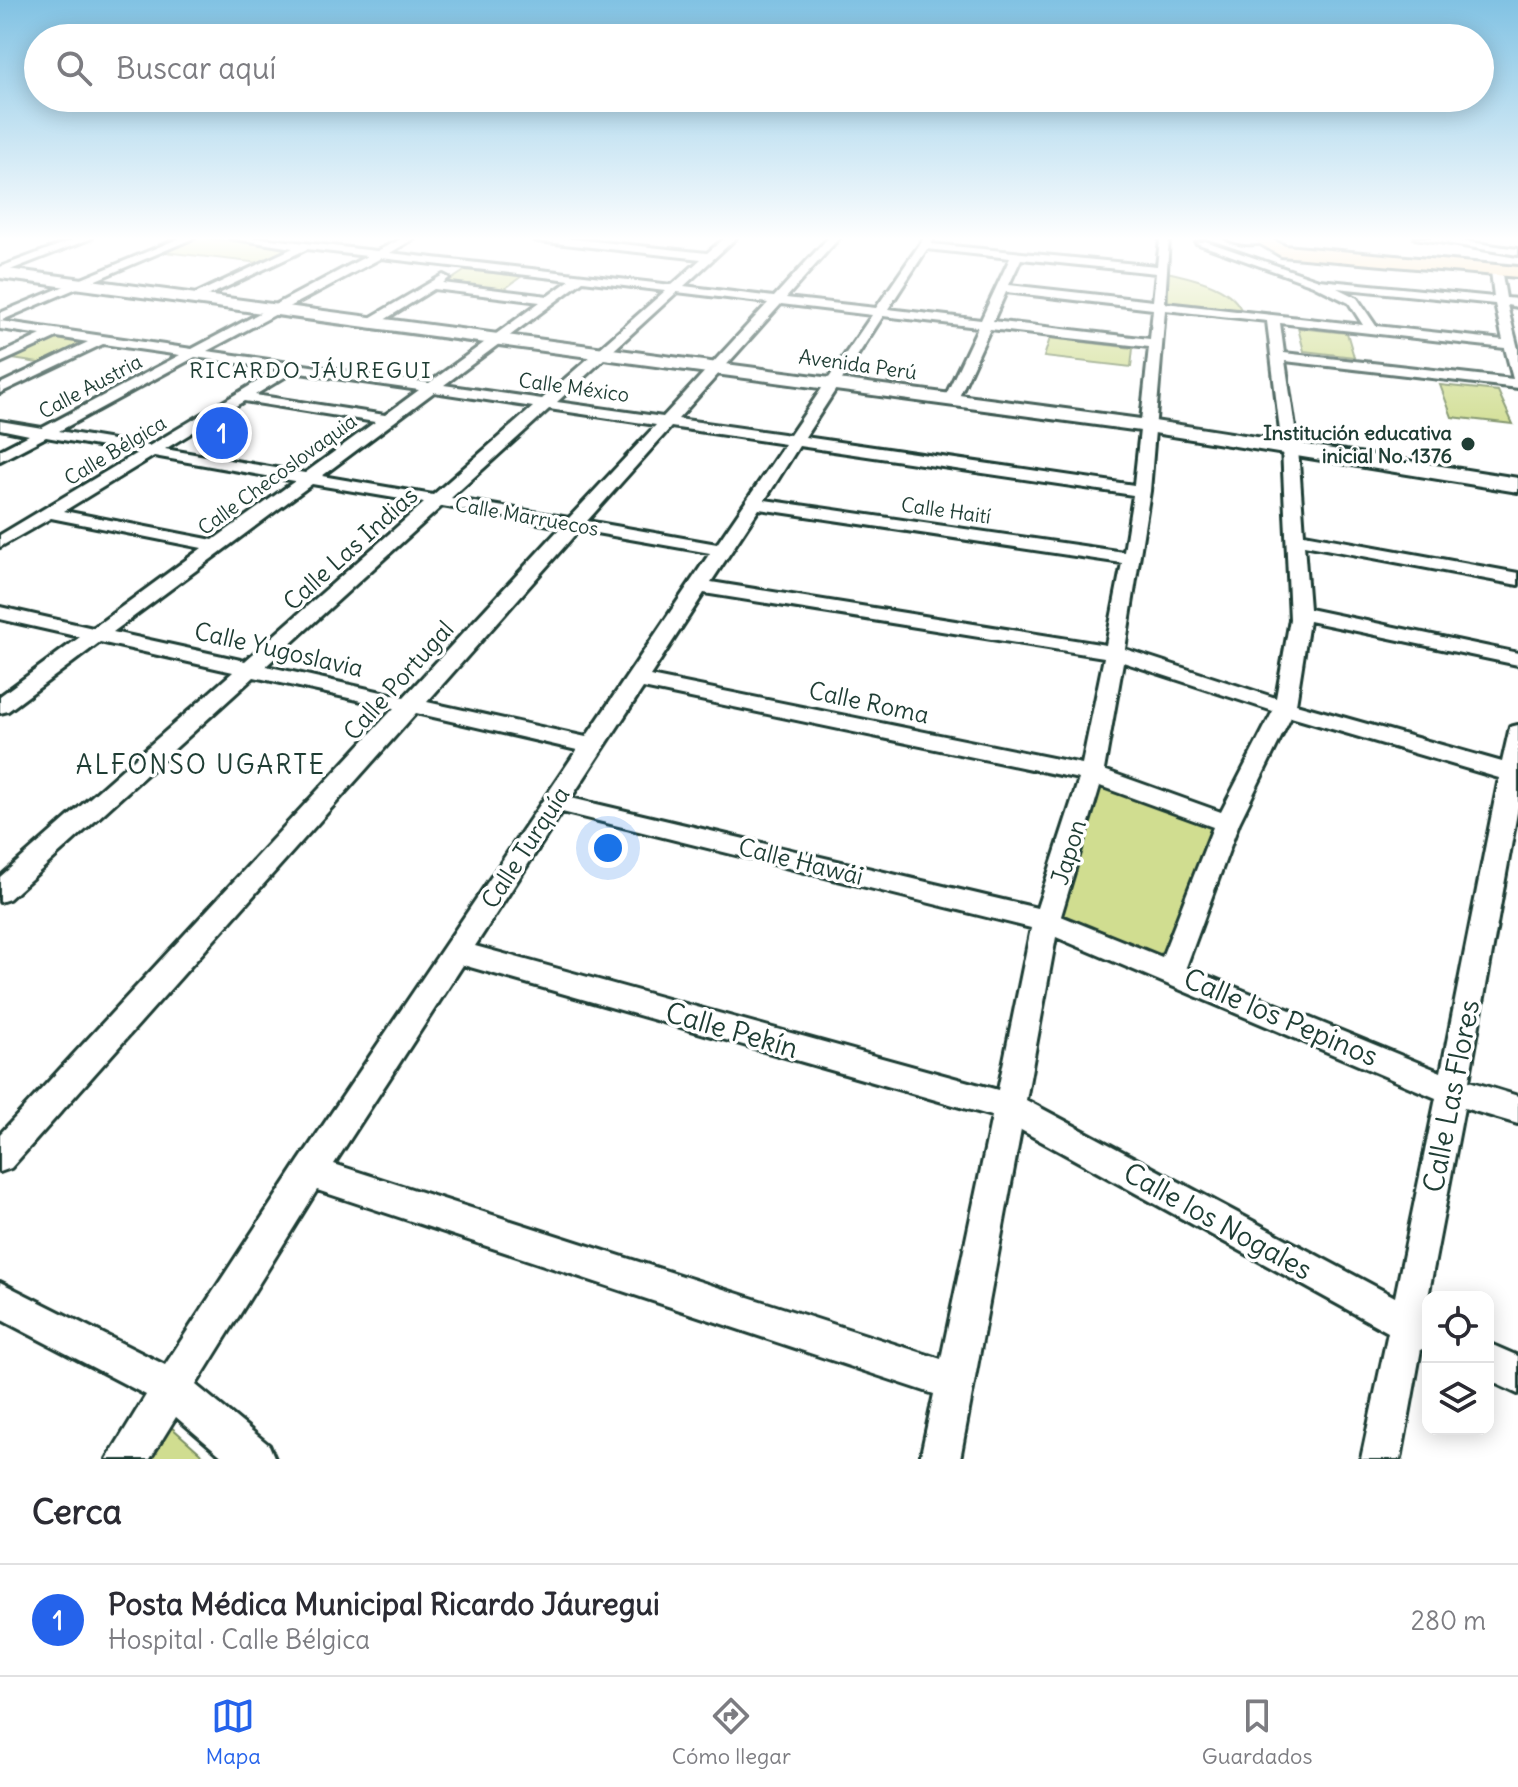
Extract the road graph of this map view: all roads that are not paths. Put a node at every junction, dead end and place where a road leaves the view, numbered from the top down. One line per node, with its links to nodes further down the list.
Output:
1 (26, 306): 16 (street)
2 (254, 306): 14 (street, Avenida Perú)
3 (281, 306): 14 (street, Calle Austria)
4 (397, 306): 18 (street)
5 (542, 306): 23 (street, Calle Checoslovaquia)
6 (655, 306): 28 (street, Calle Las Indias)
7 (772, 306): 33 (street, Calle Portugal)
8 (825, 306): 15 (street)
9 (884, 306): 15 (street, Calle Turquía)
10 (992, 306): 19 (street)
11 (1159, 306): 17 (street); 25 (street, Japon)
12 (1356, 306): 21 (street)
13 (1502, 306): 26 (street)
14 (275, 309): 18 (street, Avenida Perú); 27 (street, Calle Austria)
15 (880, 312): 19 (street); 35 (street, Calle Turquía)
16 (0, 317)
17 (1273, 318): 21 (street); 29 (street)
18 (372, 322): 23 (street, Avenida Perú)
19 (983, 324): 25 (street); 40 (street)
20 (0, 325): 22 (street, Calle México)
21 (1372, 329): 26 (street)
22 (55, 333): 24 (street, Calle México); 30 (street)
23 (497, 339): 28 (street, Avenida Perú); 37 (street, Calle Checoslovaquia)
24 (101, 340): 27 (street, Calle México); 32 (street)
25 (1156, 344): 45 (street, Japon)
26 (1513, 349): 34 (street)
27 (195, 352): 31 (street, Calle México); 46 (street, Calle Austria)
28 (603, 353): 33 (street, Avenida Perú); 41 (street, Calle Las Indias)
29 (1278, 356): 36 (street); 48 (street)
30 (0, 360): 32 (street)
31 (291, 367): 37 (street, Calle México); 39 (street, Calle Bélgica)
32 (43, 368): 38 (street)
33 (717, 368): 35 (street, Avenida Perú); 43 (street, Calle Portugal)
34 (1518, 377)
35 (833, 383): 40 (street, Avenida Perú); 47 (street, Calle Turquía)
36 (1518, 384)
37 (432, 387): 41 (street, Calle México); 42 (street, Calle Checoslovaquia)
38 (0, 389)
39 (242, 397): 42 (street); 49 (street, Calle Bélgica)
40 (951, 399): 45 (street, Avenida Perú)
41 (547, 404): 43 (street, Calle México); 54 (street, Calle Las Indias)
42 (388, 420): 51 (street, Calle Checoslovaquia)
43 (668, 421): 47 (street, Calle México); 57 (street, Calle Portugal)
44 (0, 425): 46 (street, Calle Marruecos)
45 (1148, 426): 48 (street, Avenida Perú); 53 (street, Japon)
46 (43, 433): 49 (street, Calle Marruecos); 50 (street, Calle Austria)
47 (795, 441): 53 (street, Calle México); 55 (street, Calle Turquía)
48 (1290, 448): 52 (street, Avenida Perú); 58 (street)
49 (151, 451): 51 (street, Calle Marruecos); 56 (street, Calle Bélgica)
50 (0, 456)
51 (308, 478): 54 (street, Calle Marruecos); 60 (street, Calle Checoslovaquia)
52 (1518, 485)
53 (1142, 491): 62 (street, Japon)
54 (439, 501): 57 (street, Calle Marruecos); 70 (street, Calle Las Indias)
55 (753, 503): 61 (street, Calle Turquía); 62 (street, Calle Haití)
56 (49, 513): 59 (street, Calle Bélgica); 60 (street)
57 (574, 524): 61 (street, Calle Marruecos); 72 (street, Calle Portugal)
58 (1297, 538): 63 (street); 66 (street)
59 (0, 542)
60 (217, 546): 67 (street, Calle Checoslovaquia)
61 (722, 550): 64 (street, Calle Turquía)
62 (1132, 559): 68 (street, Japon)
63 (1518, 579)
64 (698, 586): 68 (street); 71 (street, Calle Turquía)
65 (0, 613): 67 (street, Calle Yugoslavia)
66 (1300, 613): 69 (street); 74 (street)
67 (97, 634): 70 (street, Calle Yugoslavia); 73 (street, Calle Checoslovaquia)
68 (1113, 652): 74 (street); 78 (street, Japon)
69 (1518, 659)
70 (252, 669): 72 (street, Calle Yugoslavia); 82 (street, Calle Las Indias)
71 (636, 680): 76 (street, Calle Turquía); 78 (street, Calle Roma)
72 (410, 705): 76 (street, Calle Yugoslavia); 89 (street, Calle Portugal)
73 (0, 706)
74 (1285, 708): 77 (street); 80 (street)
75 (1518, 732): 77 (street, Calle Las Flores)
76 (593, 746): 79 (street, Calle Turquía)
77 (1511, 773): 81 (street, Calle Las Flores)
78 (1092, 774): 80 (street, Calle Roma); 83 (street, Japon)
79 (555, 802): 83 (street, Calle Hawái); 84 (street, Calle Turquía)
80 (1227, 823): 85 (street)
81 (1510, 841): 86 (street, Calle Las Flores)
82 (0, 892)
83 (1046, 921): 85 (street, Calle los Pepinos); 87 (street, Japon)
84 (456, 952): 87 (street, Calle Pekín); 90 (street, Calle Turquía)
85 (1171, 970): 86 (street, Calle los Pepinos)
86 (1451, 1090): 88 (street, Calle los Pepinos); 92 (street, Calle Las Flores)
87 (1009, 1107): 92 (street, Calle los Nogales); 95 (street, Japon)
88 (1518, 1110)
89 (0, 1157)
90 (310, 1172): 95 (street); 96 (street, Calle Turquía)
91 (0, 1300): 96 (street)
92 (1417, 1329): 100 (street, Calle Las Flores)
93 (1492, 1363): 94 (street)
94 (1518, 1375)
95 (955, 1382): 99 (street, Japon)
96 (172, 1389): 97 (street, Calle Turquía); 98 (street)
97 (127, 1459)
98 (255, 1459)
99 (940, 1459)
100 (1381, 1459)

